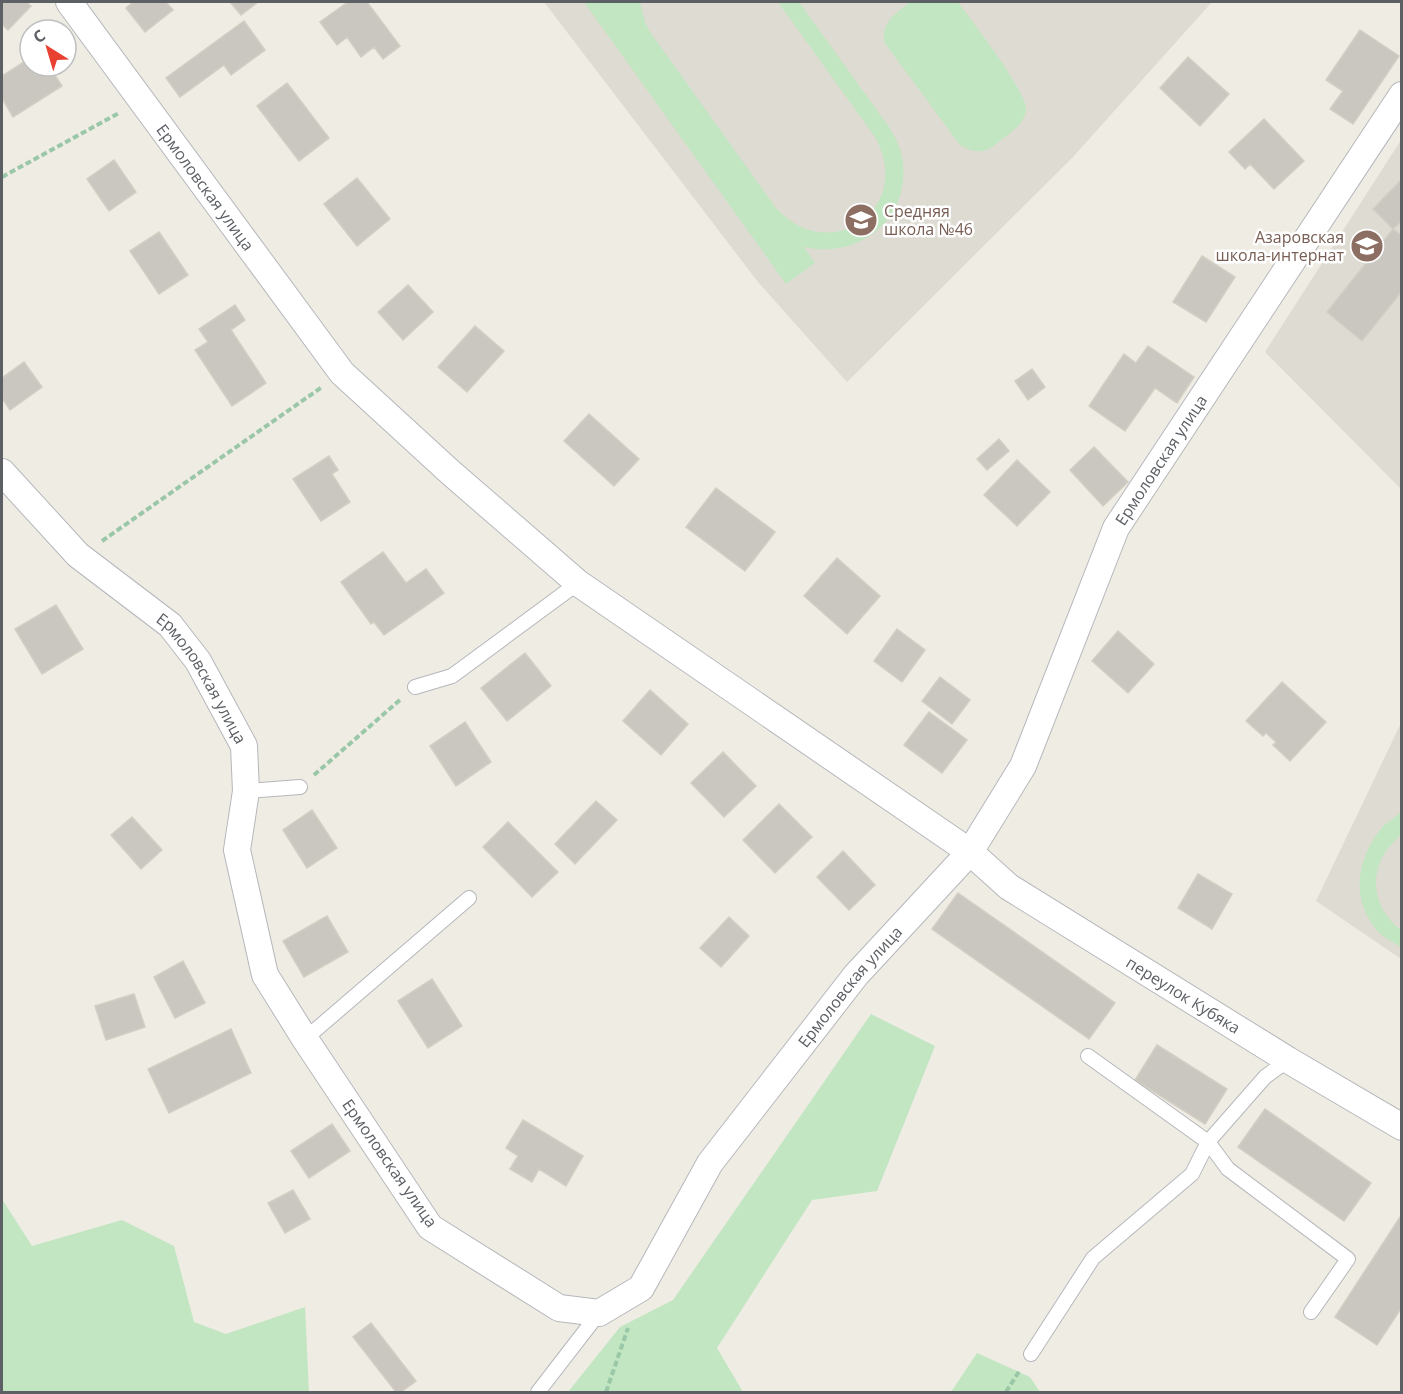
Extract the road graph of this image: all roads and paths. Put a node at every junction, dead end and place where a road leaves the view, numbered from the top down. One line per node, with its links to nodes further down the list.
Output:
1 (69, 2): 3 (street, Ермоловская улица)
2 (1401, 95): 12 (street, Ермоловская улица)
3 (140, 99): 4 (path); 5 (street, Ермоловская улица)
4 (2, 177)
5 (342, 373): 7 (path); 8 (street, Ермоловская улица)
6 (2, 472): 7 (street, Ермоловская улица)
7 (78, 555): 11 (street, Ермоловская улица)
8 (578, 583): 9 (lane); 12 (street, Ермоловская улица)
9 (415, 687): 10 (path)
10 (300, 787): 11 (lane)
11 (246, 791): 14 (street, Ермоловская улица)
12 (970, 852): 16 (street, переулок Кубяка); 19 (street, Ермоловская улица)
13 (469, 898): 14 (lane)
14 (305, 1039): 21 (street, Ермоловская улица)
15 (1088, 1056): 18 (lane)
16 (1288, 1060): 17 (street, переулок Кубяка); 18 (lane)
17 (1401, 1127)
18 (1208, 1142): 20 (lane); 22 (lane)
19 (640, 1288): 21 (street, Ермоловская улица); 24 (path)
20 (1311, 1312)
21 (598, 1313): 23 (lane)
22 (1030, 1354): 25 (path)
23 (538, 1392)
24 (606, 1392)
25 (1006, 1392)

